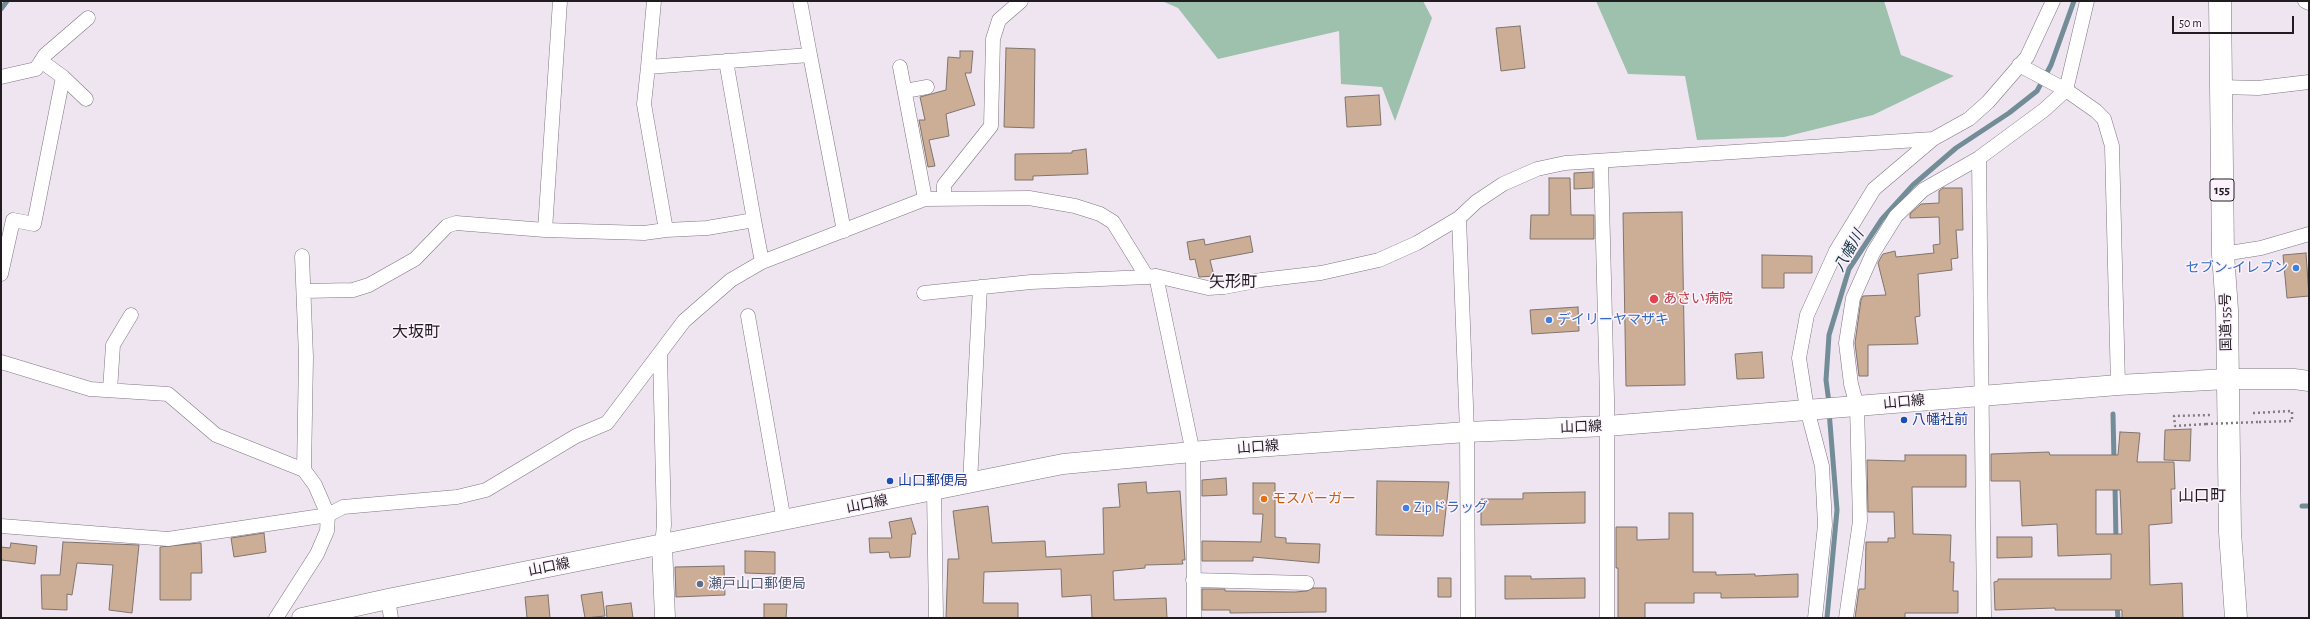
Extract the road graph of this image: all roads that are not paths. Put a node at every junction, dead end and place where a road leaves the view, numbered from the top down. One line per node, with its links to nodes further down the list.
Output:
1 (560, 1): 32 (street)
2 (654, 1): 15 (street)
3 (800, 1): 11 (street)
4 (1021, 1): 28 (street)
5 (2053, 1): 14 (street)
6 (2087, 1): 20 (street)
7 (2220, 1): 22 (highway, 国道155号 / 155)
8 (2305, 1): 9 (street)
9 (2309, 3)
10 (88, 18): 12 (street)
11 (810, 55): 13 (street); 34 (street)
12 (41, 61): 17 (street); 18 (street)
13 (726, 61): 15 (street); 31 (street)
14 (2019, 65): 20 (street); 25 (street)
15 (648, 67): 33 (street)
16 (900, 68): 23 (street)
17 (1, 77)
18 (63, 77): 24 (street); 39 (street)
19 (2309, 82): 22 (street)
20 (2059, 86): 26 (street); 50 (street)
21 (927, 87): 23 (street)
22 (2221, 87): 36 (highway, 国道155号 / 155)
23 (905, 91): 29 (street)
24 (86, 99)
25 (1933, 139): 27 (street); 54 (street)
26 (1979, 158): 52 (street); 53 (street)
27 (1601, 161): 30 (street); 55 (street)
28 (944, 198): 29 (street); 40 (street)
29 (925, 199): 34 (street)
30 (1460, 218): 40 (street); 56 (street)
31 (754, 220): 33 (street); 38 (street)
32 (545, 230): 33 (street); 42 (street)
33 (666, 230)
34 (844, 231): 38 (street)
35 (2309, 234): 36 (street)
36 (2223, 254): 48 (highway, 国道155号 / 155)
37 (302, 256): 42 (street)
38 (762, 262): 46 (street)
39 (1, 274)
40 (1151, 276): 41 (street); 57 (street)
41 (980, 287): 43 (street); 59 (street)
42 (304, 291): 58 (street)
43 (924, 292)
44 (131, 315): 51 (street)
45 (748, 316): 62 (street)
46 (660, 354): 61 (street); 64 (street)
47 (1, 362): 51 (street)
48 (2227, 378): 49 (street, 山口線); 50 (street, 山口線); 78 (highway, 国道155号 / 155)
49 (2309, 381)
50 (2118, 385): 52 (street, 山口線)
51 (110, 390): 58 (street)
52 (1981, 396): 53 (street, 山口線); 77 (street)
53 (1851, 406): 54 (street, 山口線); 76 (street)
54 (1811, 409): 55 (street, 山口線); 75 (street)
55 (1607, 426): 56 (street, 山口線); 74 (street)
56 (1467, 432): 57 (street, 山口線); 73 (street)
57 (1193, 453): 59 (street, 山口線); 65 (street)
58 (304, 470): 61 (street)
59 (970, 483): 60 (street, 山口線)
60 (934, 491): 62 (street, 山口線); 71 (street)
61 (328, 515): 63 (street); 68 (street)
62 (784, 521): 64 (street, 山口線)
63 (1, 526)
64 (662, 545): 67 (street, 山口線); 70 (street)
65 (1193, 580): 66 (street); 72 (street)
66 (1307, 583)
67 (390, 608): 69 (street, 山口線)
68 (276, 618)
69 (302, 618)
70 (665, 618)
71 (936, 618)
72 (1194, 618)
73 (1468, 618)
74 (1607, 618)
75 (1814, 618)
76 (1846, 618)
77 (1984, 618)
78 (2236, 618)

